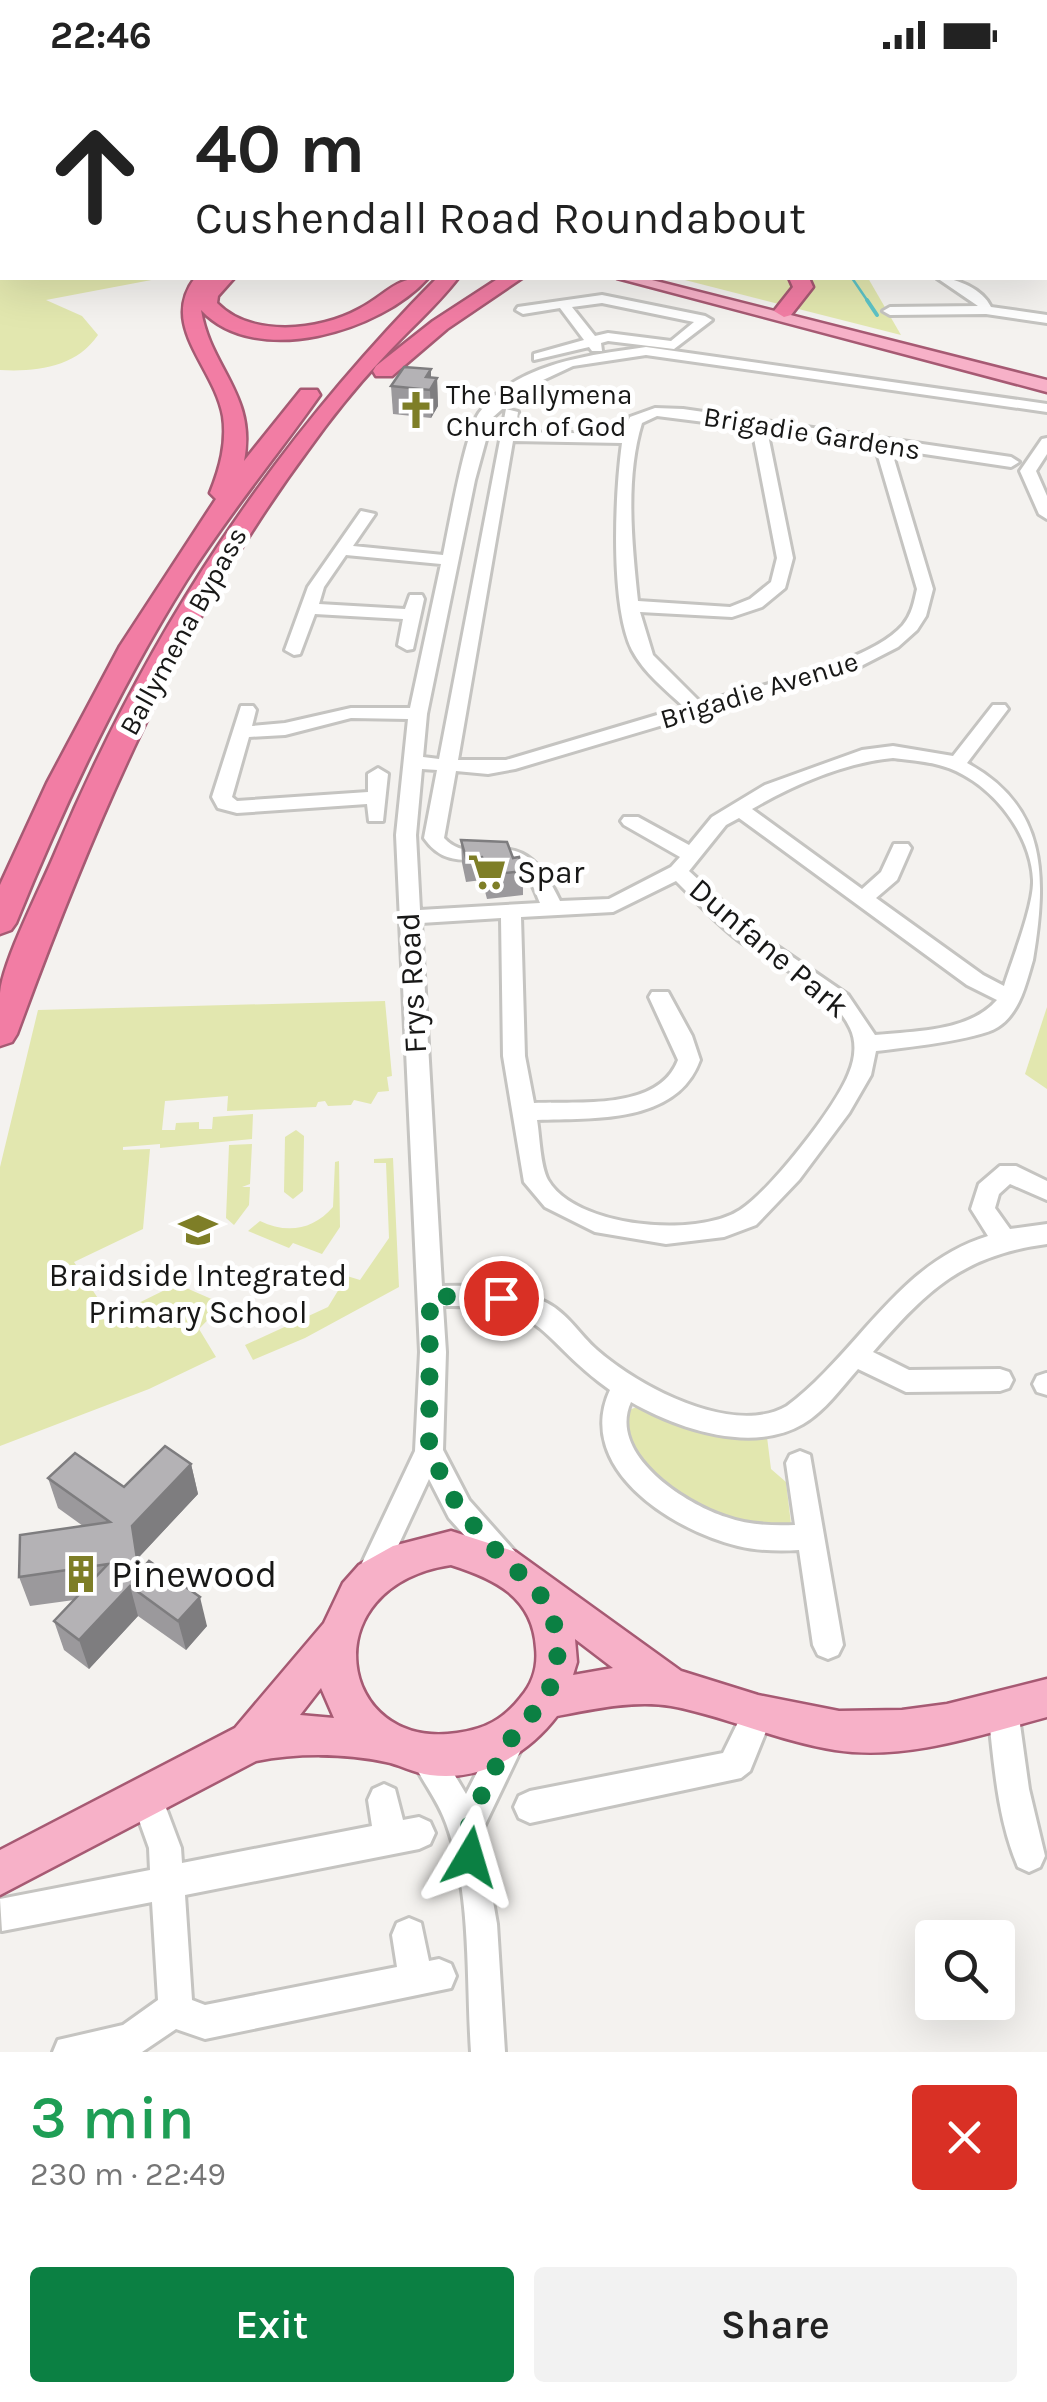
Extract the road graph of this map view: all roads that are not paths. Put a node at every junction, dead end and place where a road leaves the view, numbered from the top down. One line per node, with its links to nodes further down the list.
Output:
1 (203, 280): 35 (highway)
2 (223, 280): 3 (highway)
3 (416, 280)
4 (417, 280): 35 (highway, Ballymena Bypass)
5 (446, 280): 30 (highway, Ballymena Bypass)
6 (509, 280): 30 (highway)
7 (634, 280): 15 (main road)
8 (661, 280): 15 (main road)
9 (800, 280): 15 (highway)
10 (946, 280): 13 (street)
11 (563, 304): 12 (street); 17 (street); 17 (street)
12 (522, 310)
13 (986, 310): 14 (street); 16 (street)
14 (890, 311)
15 (773, 313): 21 (main road)
16 (1047, 319)
17 (596, 347): 18 (street); 19 (street, Frys Road); 33 (street, Frys Road)
18 (538, 356)
19 (776, 368): 20 (street); 22 (street, Frys Road)
20 (904, 380)
21 (1047, 383)
22 (1047, 408)
23 (510, 412): 25 (street)
24 (759, 425): 26 (street, Brigadie Gardens); 28 (street, Brigadie Gardens); 38 (street)
25 (506, 436): 26 (street); 34 (street)
26 (630, 439): 38 (street)
27 (1047, 442): 32 (street)
28 (882, 444): 29 (street, Brigadie Gardens); 44 (street, Brigadie Avenue)
29 (1010, 462)
30 (254, 507): 62 (highway, Ballymena Bypass)
31 (367, 514): 36 (street)
32 (1047, 514)
33 (458, 519): 34 (street); 37 (street, Frys Road)
34 (491, 522): 49 (street)
35 (204, 536): 59 (highway, Ballymena Bypass)
36 (341, 550): 37 (street); 39 (street)
37 (449, 560): 45 (street, Frys Road)
38 (628, 606): 44 (street)
39 (308, 608): 40 (street); 41 (street)
40 (407, 645)
41 (294, 650)
42 (998, 709): 48 (street)
43 (247, 710): 46 (street)
44 (698, 710): 49 (street, Brigadie Avenue)
45 (418, 714): 46 (street); 47 (street, Frys Road)
46 (240, 732): 50 (street)
47 (411, 762): 49 (street, Brigadie Avenue); 58 (street, Frys Road)
48 (957, 764): 51 (street); 61 (street)
49 (446, 765): 56 (street)
50 (378, 774)
51 (738, 808): 54 (street); 55 (street)
52 (631, 821): 54 (street)
53 (900, 848): 55 (street)
54 (685, 864): 56 (street, Dunfane Park); 63 (street, Dunfane Park)
55 (863, 900): 61 (street)
56 (554, 910): 57 (street, Dunfane Park)
57 (511, 913): 58 (street, Dunfane Park); 64 (street, Dunfane Park)
58 (408, 917): 68 (street, Frys Road)
59 (0, 922)
60 (660, 998): 64 (street)
61 (1010, 998): 63 (street)
62 (0, 1034)
63 (866, 1044): 64 (street, Dunfane Park)
64 (525, 1112)
65 (1046, 1190): 67 (street)
66 (1047, 1234): 67 (street)
67 (1003, 1238): 69 (street)
68 (430, 1296): 71 (street); 72 (street, Frys Road)
69 (854, 1355): 70 (street); 71 (street)
70 (1000, 1380)
71 (625, 1386): 74 (street)
72 (429, 1451): 75 (street, Frys Road); 76 (street, Frys Road)
73 (800, 1463): 74 (street)
74 (812, 1538): 78 (street)
75 (520, 1573): 76 (main road); 79 (main road); 81 (main road)
76 (368, 1582): 77 (main road)
77 (338, 1635): 85 (main road); 86 (main road)
78 (828, 1644)
79 (670, 1687): 81 (main road); 83 (main road)
80 (1047, 1698): 82 (main road)
81 (546, 1699): 84 (main road)
82 (1003, 1710): 83 (main road); 91 (street)
83 (758, 1714): 89 (street)
84 (514, 1734): 86 (main road); 90 (street)
85 (250, 1742): 86 (main road); 87 (main road)
86 (406, 1749): 90 (street)
87 (146, 1795): 92 (street); 93 (main road)
88 (384, 1800): 92 (street)
89 (530, 1807)
90 (466, 1833): 97 (street)
91 (1029, 1856)
92 (169, 1880): 93 (street); 95 (street)
93 (1, 1894)
94 (409, 1934): 95 (street)
95 (176, 2012): 96 (street)
96 (70, 2052)
97 (488, 2052)

